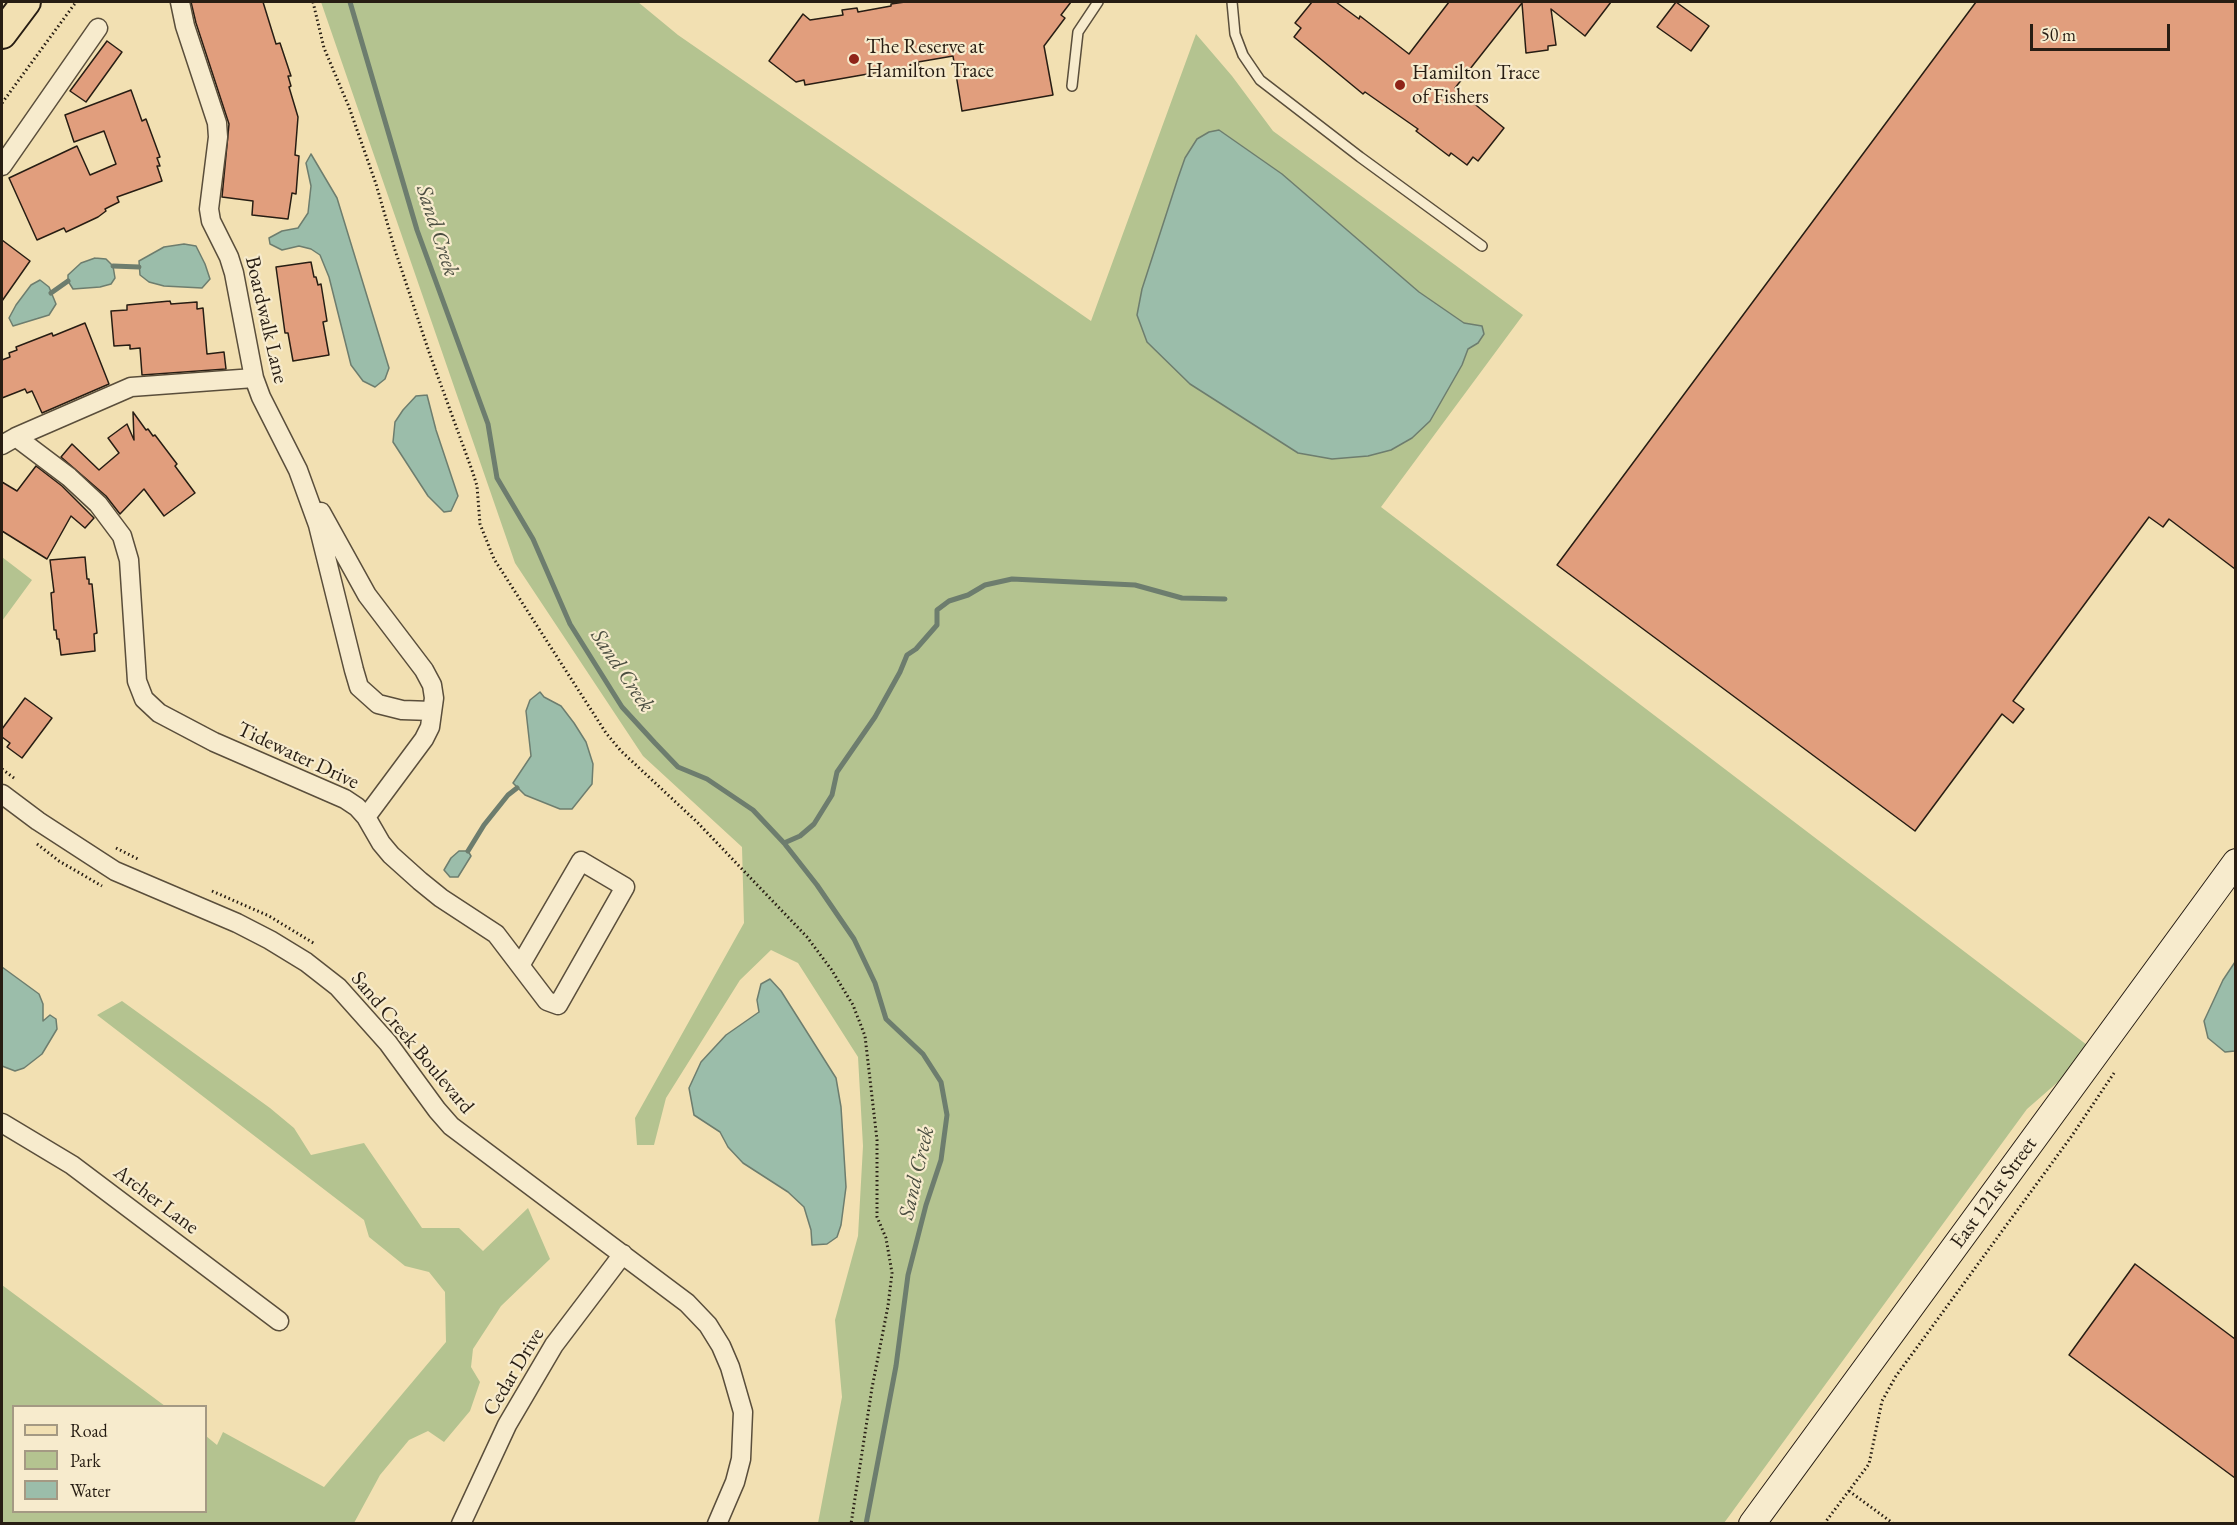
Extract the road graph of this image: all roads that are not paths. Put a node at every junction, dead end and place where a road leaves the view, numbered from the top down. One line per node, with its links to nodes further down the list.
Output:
1 (180, 2): 8 (street, Boardwalk Lane)
2 (1098, 2): 5 (lane)
3 (1232, 2): 7 (lane)
4 (98, 28): 6 (street)
5 (1072, 86)
6 (2, 166)
7 (1482, 246)
8 (254, 378): 9 (street); 10 (street, Boardwalk Lane)
9 (9, 441): 13 (street, Tidewater Drive)
10 (298, 470): 11 (street, Boardwalk Lane); 11 (street, Boardwalk Lane)
11 (432, 711): 13 (street, Boardwalk Lane)
12 (2, 794): 17 (street, Sand Creek Boulevard)
13 (366, 817): 15 (street, Tidewater Drive)
14 (2235, 862): 21 (street, East 121st Street)
15 (521, 964): 15 (street, Tidewater Drive)
16 (2, 1123): 18 (street, Archer Lane)
17 (623, 1254): 19 (street, Cedar Drive); 20 (street, Sand Creek Boulevard)
18 (279, 1321)
19 (461, 1524)
20 (717, 1524)
21 (1752, 1524)

